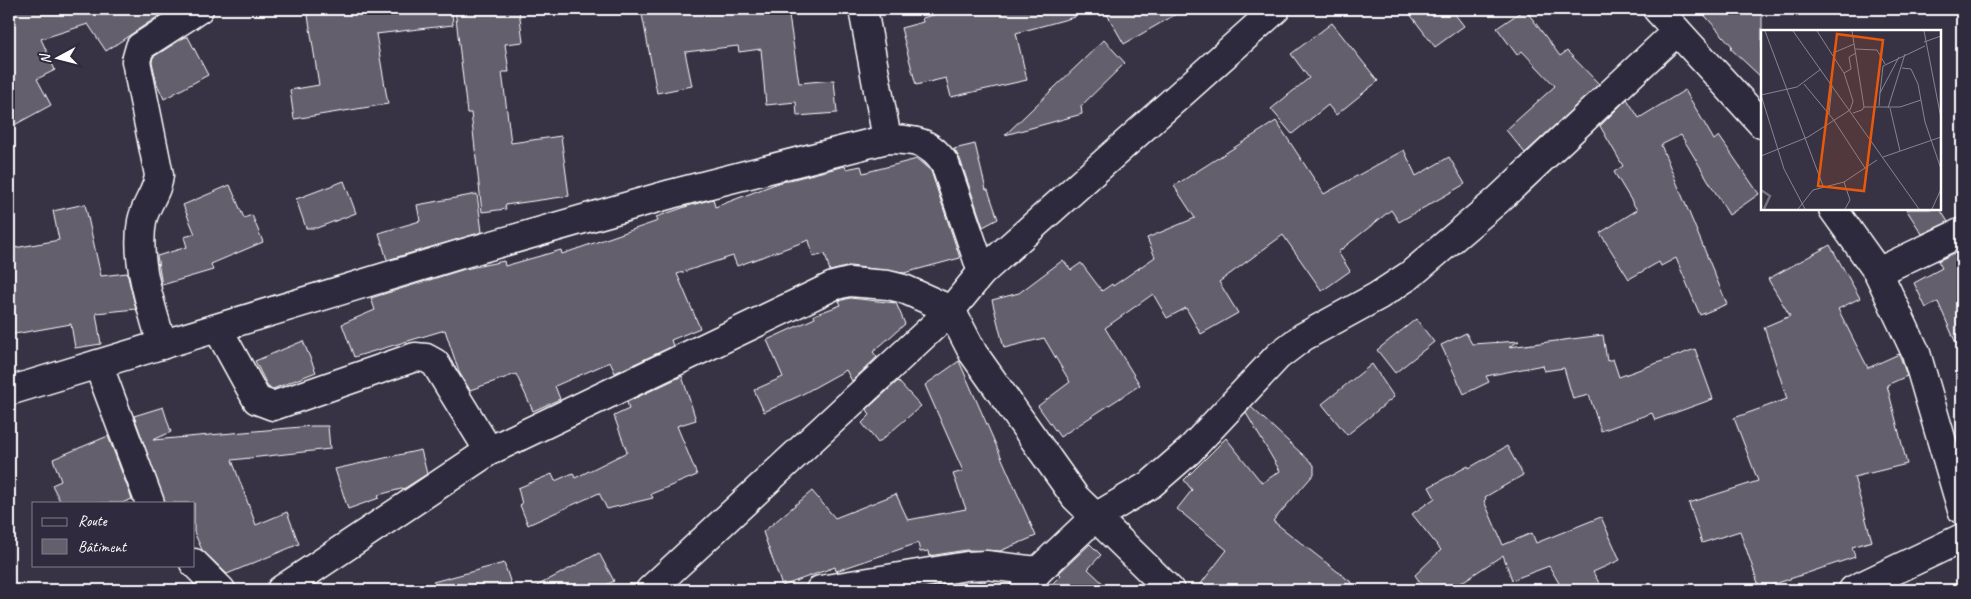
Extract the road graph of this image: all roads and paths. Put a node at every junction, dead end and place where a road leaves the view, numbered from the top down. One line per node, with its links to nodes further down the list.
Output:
1 (199, 9): 14 (street)
2 (864, 9): 7 (street)
3 (1276, 9): 10 (street)
4 (1657, 9): 5 (street)
5 (1677, 31): 6 (street); 20 (street)
6 (1761, 123)
7 (887, 139): 10 (street); 13 (street)
8 (1834, 210): 11 (street)
9 (1962, 232): 11 (street)
10 (982, 272): 12 (street)
11 (1878, 272): 19 (street)
12 (951, 310): 17 (street); 20 (street); 24 (street)
13 (218, 329): 14 (street); 17 (street)
14 (162, 345): 15 (street)
15 (98, 364): 16 (street); 18 (street)
16 (9, 391)
17 (489, 450): 26 (street)
18 (150, 502)
19 (1962, 510)
20 (1094, 518): 23 (street); 28 (street)
21 (1962, 538): 29 (street)
22 (195, 564): 25 (street)
23 (1031, 581): 27 (street)
24 (656, 588)
25 (221, 590)
26 (281, 590)
27 (820, 590)
28 (1170, 590)
29 (1853, 590)

